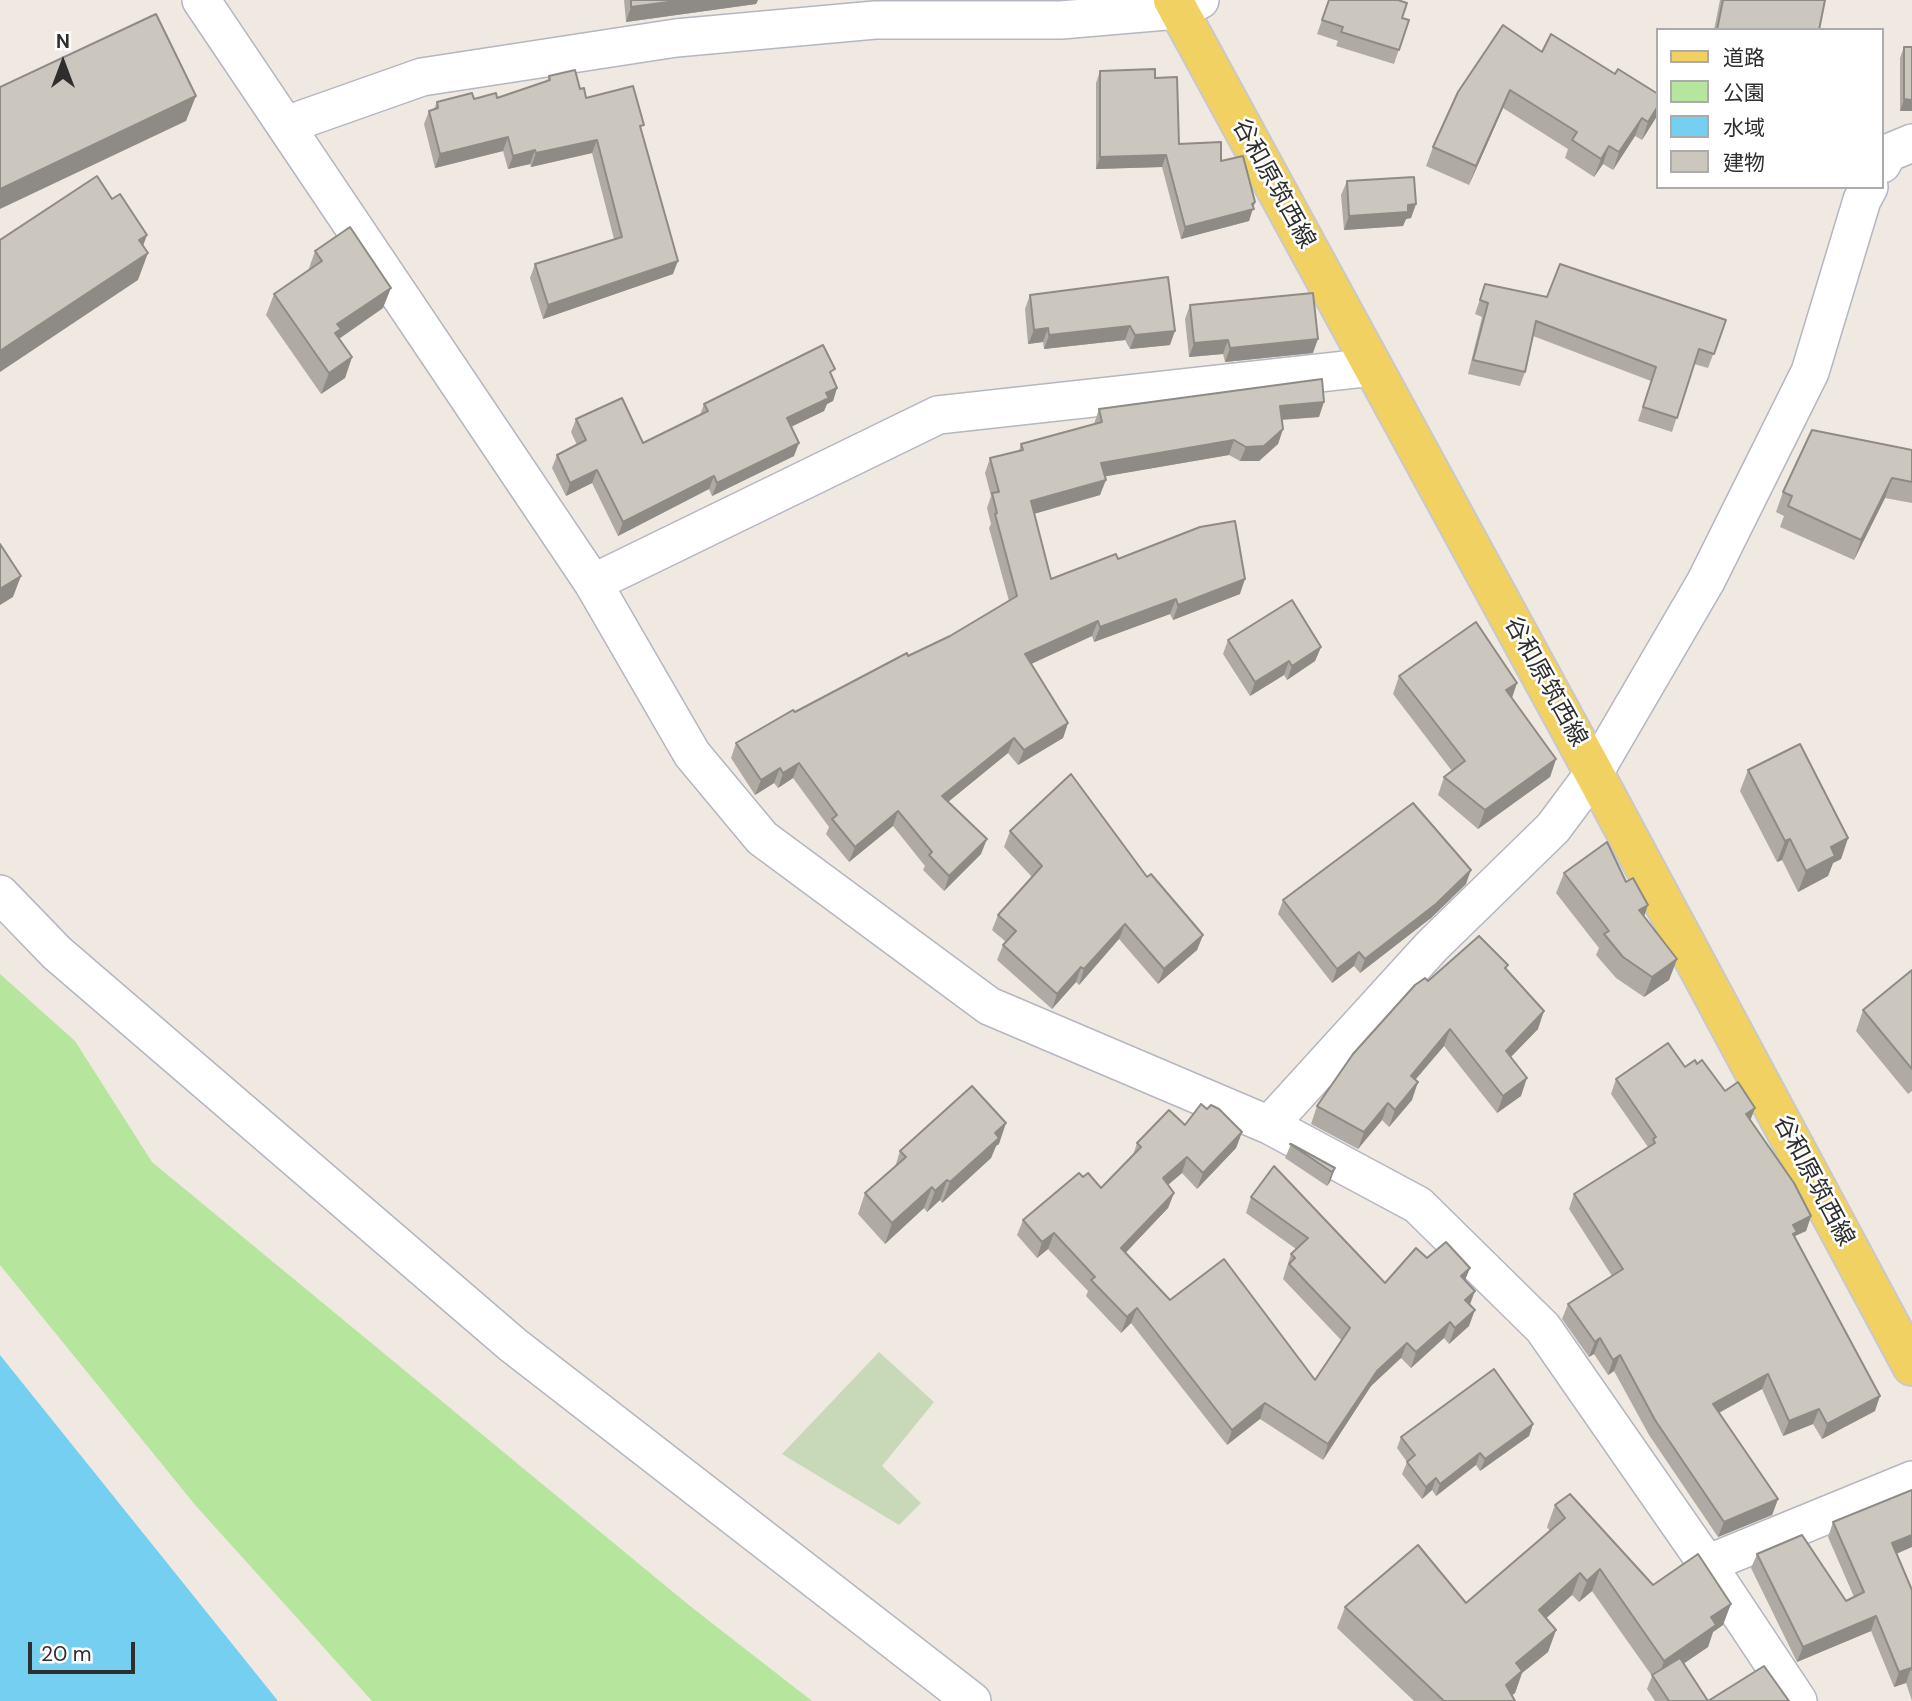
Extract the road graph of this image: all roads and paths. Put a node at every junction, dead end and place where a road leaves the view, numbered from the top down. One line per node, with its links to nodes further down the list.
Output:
1 (201, 0): 3 (street)
2 (1184, 3): 3 (street); 7 (main road, 谷和原筑西線)
3 (286, 125): 8 (street)
4 (1912, 143): 5 (street)
5 (1884, 160)
6 (1868, 189): 9 (street)
7 (1373, 367): 8 (street); 9 (main road, 谷和原筑西線)
8 (593, 583): 11 (street)
9 (1594, 773): 11 (street); 12 (main road, 谷和原筑西線)
10 (0, 894): 15 (street)
11 (1269, 1125): 14 (street)
12 (1912, 1366)
13 (1912, 1480): 14 (street)
14 (1707, 1564): 16 (street)
15 (972, 1701)
16 (1798, 1701)

